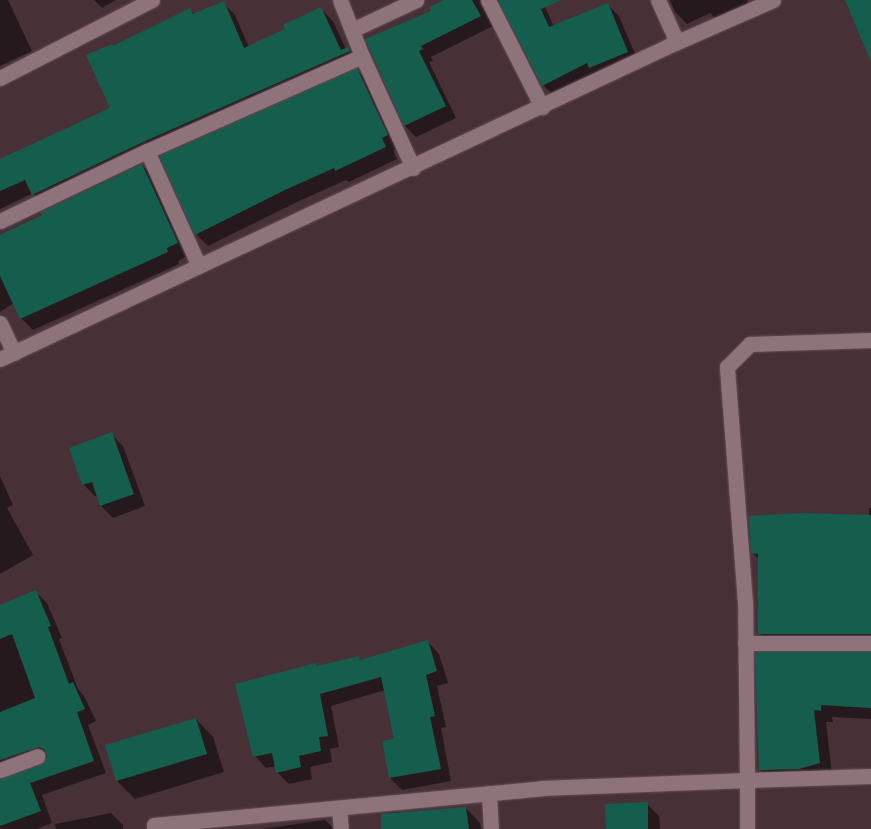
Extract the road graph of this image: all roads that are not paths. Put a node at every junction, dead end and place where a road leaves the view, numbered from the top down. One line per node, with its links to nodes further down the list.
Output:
1 (152, 0): 10 (street)
2 (340, 0): 7 (street)
3 (416, 0): 7 (street)
4 (488, 0): 11 (street)
5 (658, 0): 8 (street)
6 (766, 2): 8 (street)
7 (352, 30): 9 (street)
8 (677, 42): 11 (street)
9 (362, 56): 12 (street); 13 (street)
10 (0, 78)
11 (542, 107): 13 (street)
12 (147, 151): 14 (street); 15 (street)
13 (413, 168): 15 (street)
14 (0, 221)
15 (199, 266): 18 (street)
16 (0, 323): 18 (street)
17 (871, 340): 20 (street)
18 (14, 353): 19 (street)
19 (0, 359)
20 (745, 643): 21 (street); 25 (street)
21 (871, 643)
22 (38, 756): 23 (street)
23 (0, 770)
24 (871, 776): 25 (street)
25 (747, 780): 26 (street); 31 (street)
26 (489, 793): 27 (street); 30 (street)
27 (339, 808): 28 (street); 29 (street)
28 (155, 829)
29 (341, 829)
30 (491, 829)
31 (747, 829)

